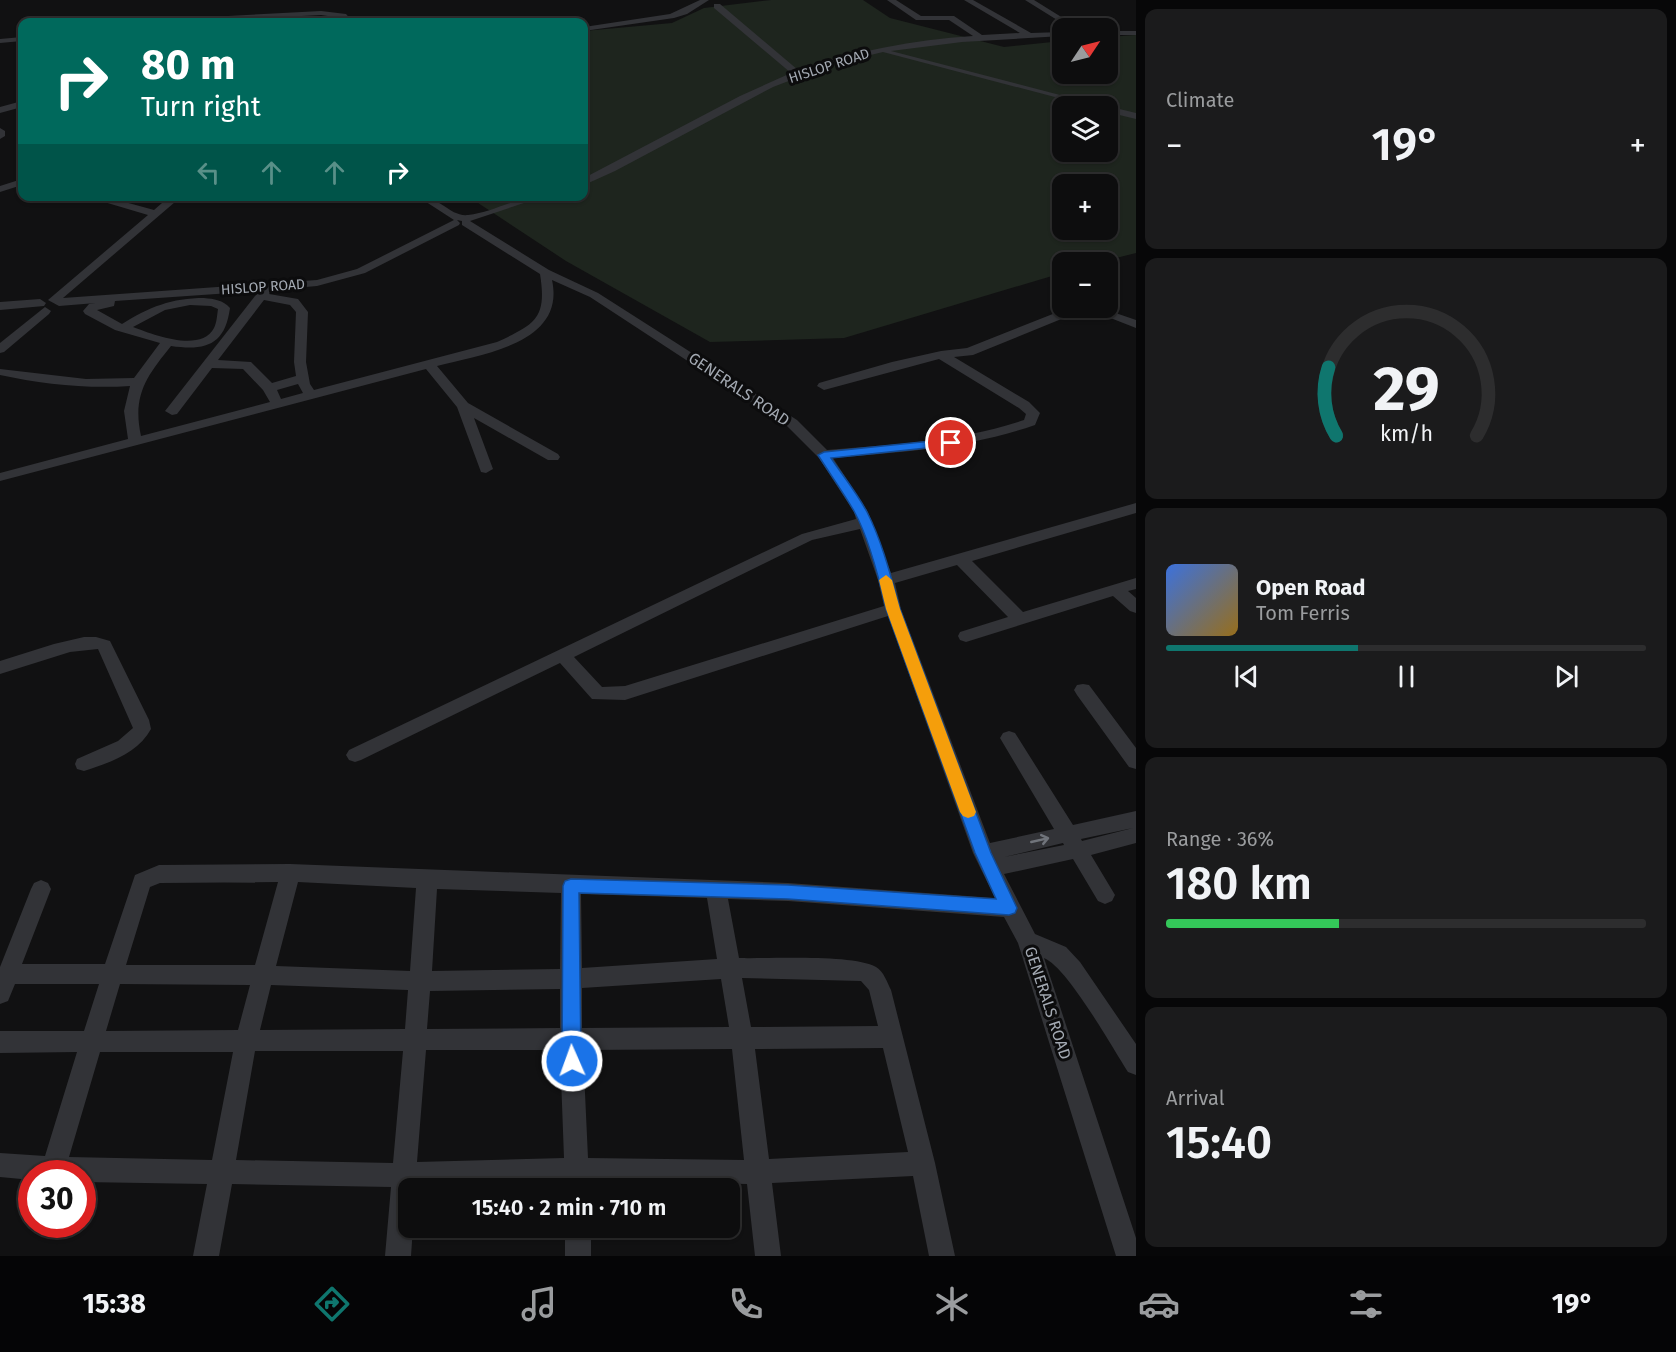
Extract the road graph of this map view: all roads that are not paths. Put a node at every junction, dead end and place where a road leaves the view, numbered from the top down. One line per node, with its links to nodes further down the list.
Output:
1 (705, 0): 10 (street)
2 (903, 0): 5 (street)
3 (968, 0): 14 (street)
4 (1029, 0): 9 (street)
5 (892, 1): 15 (street)
6 (717, 6): 20 (street)
7 (237, 18): 8 (street)
8 (345, 18)
9 (1059, 18)
10 (588, 28)
11 (1118, 33): 12 (street)
12 (1136, 33)
13 (1052, 34): 14 (street, HISLOP ROAD)
14 (1029, 35): 15 (street, HISLOP ROAD)
15 (984, 38): 18 (street); 19 (street, HISLOP ROAD)
16 (18, 39): 17 (street)
17 (0, 41)
18 (1052, 41)
19 (881, 50): 20 (street, HISLOP ROAD); 21 (street)
20 (798, 74): 28 (street, HISLOP ROAD)
21 (1059, 96)
22 (18, 105): 23 (street)
23 (0, 110)
24 (1118, 112): 25 (street)
25 (1136, 116)
26 (0, 131): 27 (street)
27 (0, 136)
28 (588, 180)
29 (18, 183): 30 (street)
30 (0, 189)
31 (108, 201): 35 (street)
32 (171, 201): 35 (street)
33 (430, 201): 36 (street, GENERALS ROAD)
34 (524, 201): 36 (street, HISLOP ROAD)
35 (156, 214): 40 (street)
36 (461, 220): 37 (street, GENERALS ROAD); 38 (street, HISLOP ROAD)
37 (545, 272): 52 (street); 63 (street, GENERALS ROAD)
38 (264, 292): 39 (street, HISLOP ROAD); 51 (street); 54 (street)
39 (154, 295): 40 (street, HISLOP ROAD); 47 (street)
40 (57, 303): 42 (street, HISLOP ROAD)
41 (0, 306): 42 (street)
42 (41, 308): 43 (street); 49 (street)
43 (0, 314)
44 (1052, 318): 50 (street)
45 (1118, 318): 46 (street)
46 (1136, 324)
47 (124, 328): 48 (street); 48 (street)
48 (167, 343): 55 (street)
49 (0, 349)
50 (940, 355): 56 (street); 63 (street)
51 (209, 364): 57 (street); 61 (street)
52 (430, 365): 58 (street); 60 (street)
53 (2, 372): 55 (street)
54 (303, 378): 57 (street); 58 (street)
55 (136, 382): 62 (street)
56 (824, 386)
57 (269, 388): 59 (street)
58 (311, 396): 59 (street)
59 (278, 405): 62 (street)
60 (463, 406): 64 (street); 65 (street)
61 (172, 411)
62 (135, 440): 66 (street)
63 (824, 455): 68 (street, GENERALS ROAD)
64 (553, 458)
65 (486, 469)
66 (0, 477)
67 (1136, 508): 69 (street)
68 (865, 524): 70 (street, GENERALS ROAD); 77 (street)
69 (961, 559): 70 (street); 75 (street)
70 (886, 580): 74 (street, GENERALS ROAD)
71 (1136, 583): 72 (street)
72 (1116, 589): 73 (street); 75 (street)
73 (1136, 608)
74 (893, 609): 77 (street); 87 (street, GENERALS ROAD)
75 (1020, 619): 76 (street)
76 (966, 636)
77 (562, 655): 81 (street)
78 (0, 668): 83 (street)
79 (1083, 690): 82 (street)
80 (1009, 738): 86 (street)
81 (355, 755)
82 (1136, 762)
83 (84, 764)
84 (1136, 819): 86 (street)
85 (1136, 835): 86 (street)
86 (1073, 842): 87 (street); 93 (street)
87 (986, 860): 94 (street, GENERALS ROAD)
88 (291, 873): 89 (street); 98 (street); 99 (street)
89 (427, 880): 90 (street); 101 (street)
90 (571, 886): 92 (street); 100 (street)
91 (41, 889): 97 (street)
92 (716, 891): 94 (street); 96 (street)
93 (1105, 895)
94 (1009, 908): 95 (street, GENERALS ROAD)
95 (1028, 940): 110 (street); 128 (street, GENERALS ROAD)
96 (731, 968): 100 (street); 103 (street); 104 (street)
97 (8, 974): 98 (street); 102 (street)
98 (112, 974): 99 (street); 109 (street)
99 (264, 975): 101 (street); 107 (street)
100 (571, 979): 101 (street); 105 (street)
101 (422, 981): 106 (street)
102 (0, 994)
103 (892, 1037): 104 (street); 112 (street)
104 (742, 1038): 105 (street); 117 (street)
105 (571, 1039): 106 (street); 120 (street)
106 (415, 1040): 107 (street); 118 (street)
107 (246, 1041): 109 (street); 116 (street)
108 (0, 1042): 109 (street)
109 (93, 1042): 111 (street)
110 (1136, 1064)
111 (56, 1160)
112 (923, 1163): 117 (street); 127 (street)
113 (0, 1164): 114 (street)
114 (18, 1165)
115 (96, 1169): 116 (street)
116 (223, 1171): 118 (street); 123 (street)
117 (759, 1172): 121 (street); 126 (street)
118 (403, 1175): 119 (street); 124 (street)
119 (534, 1178)
120 (577, 1178)
121 (603, 1178)
122 (578, 1238): 125 (street)
123 (206, 1256)
124 (398, 1256)
125 (578, 1256)
126 (768, 1256)
127 (942, 1256)
128 (1129, 1256)

